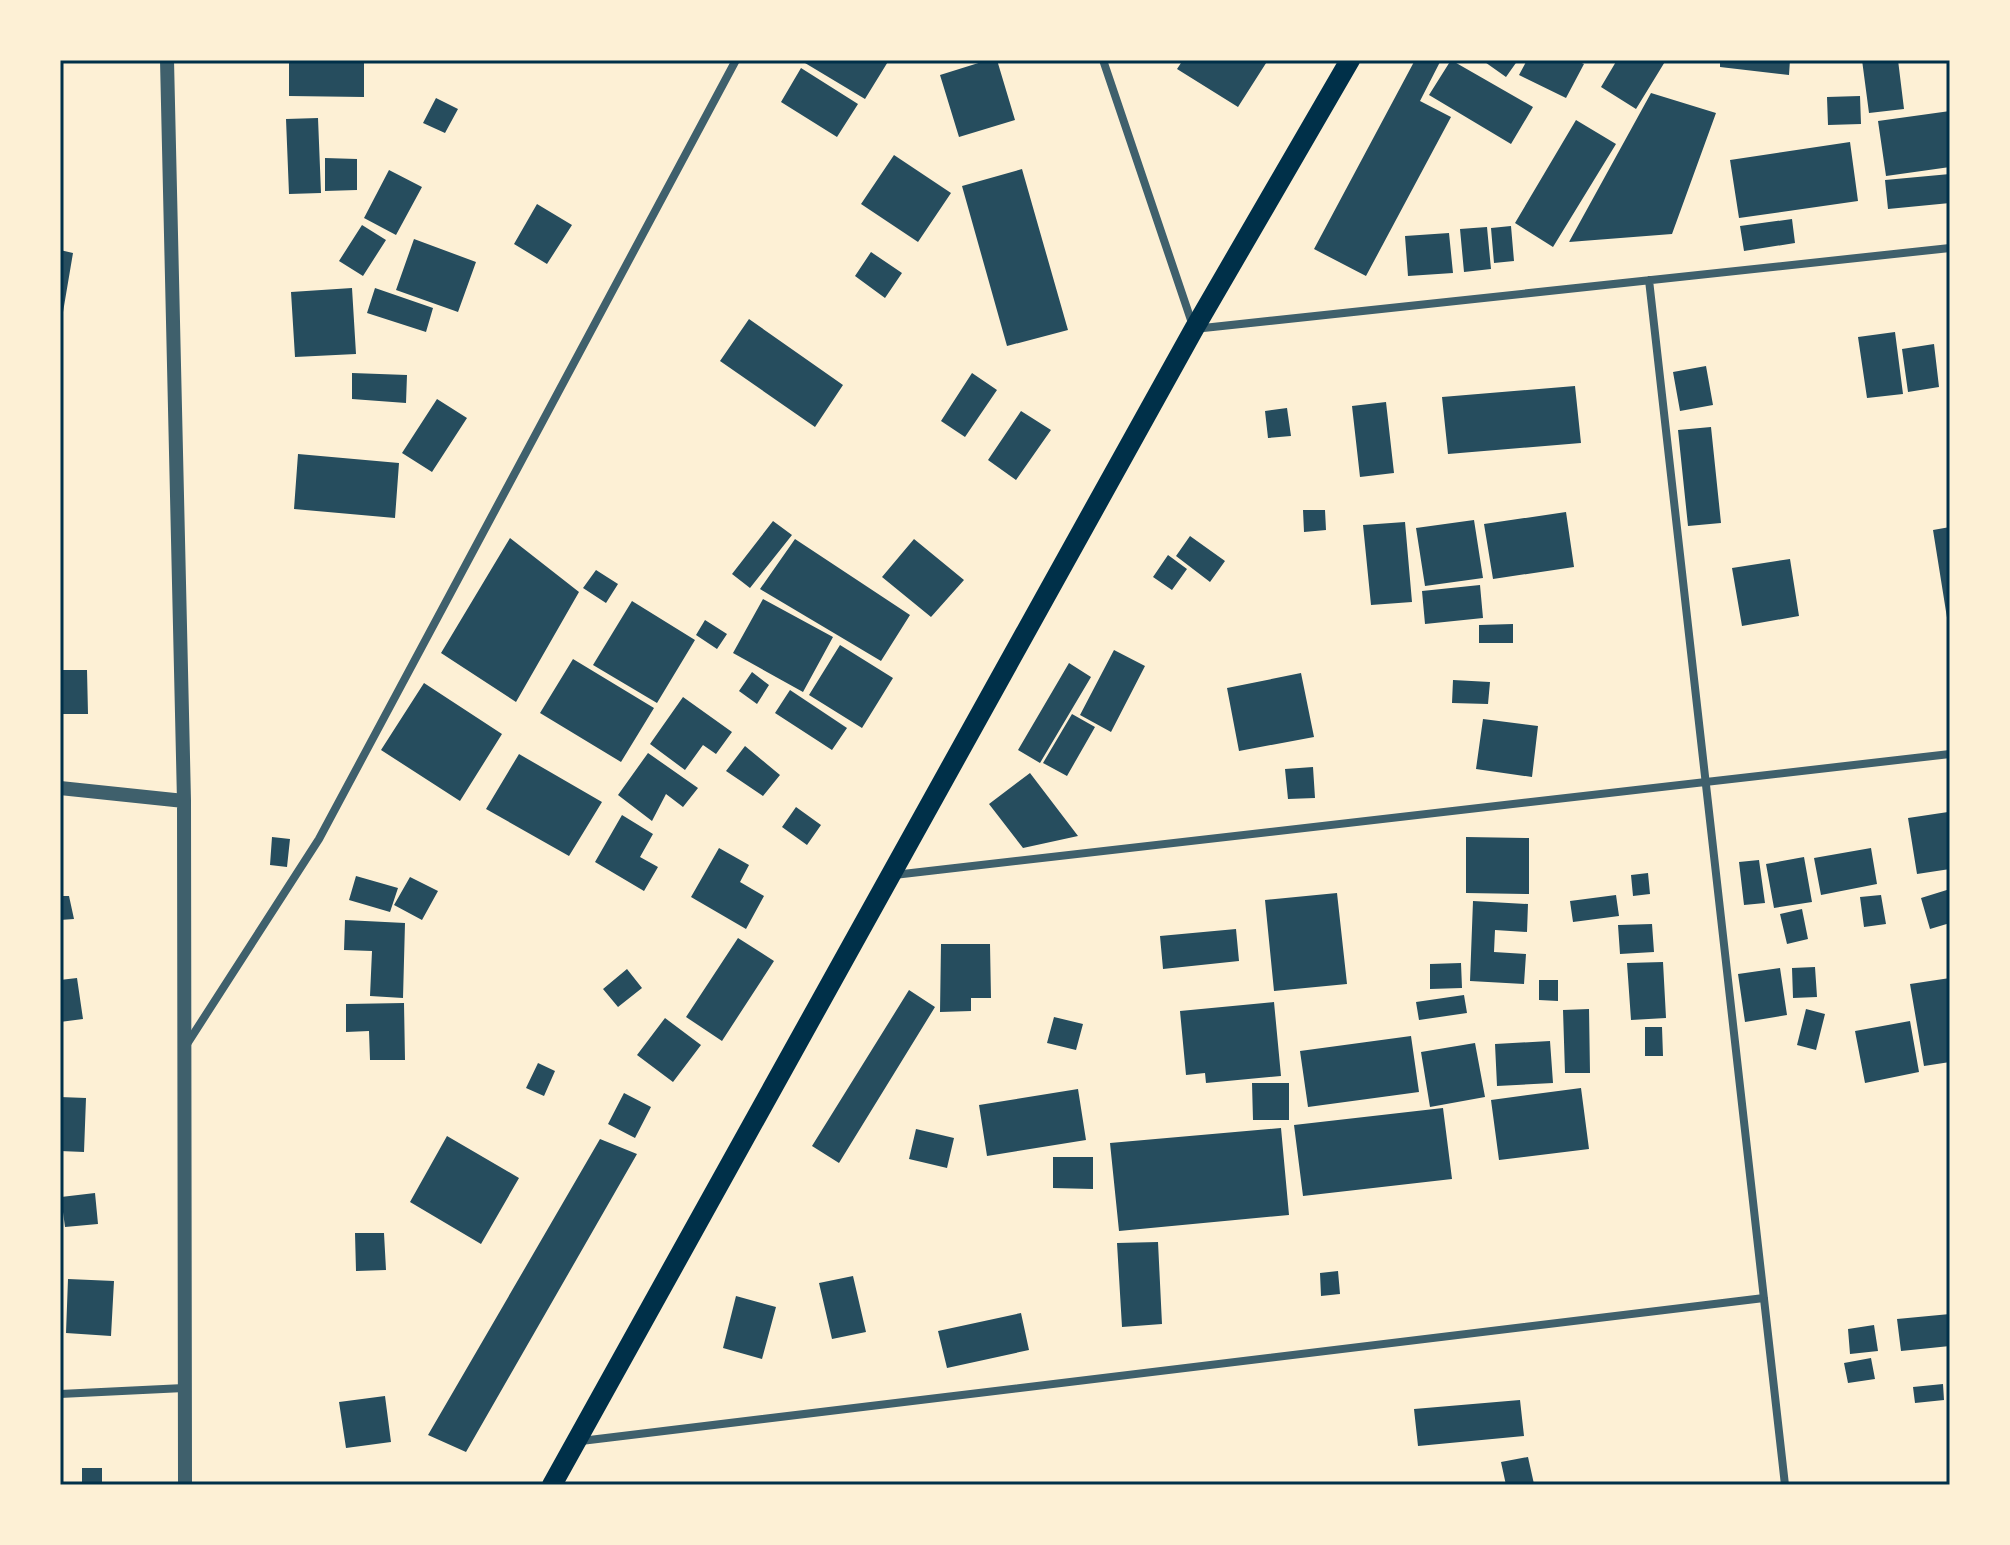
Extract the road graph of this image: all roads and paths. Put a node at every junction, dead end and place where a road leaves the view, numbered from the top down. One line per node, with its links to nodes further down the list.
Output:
1 (167, 60): 11 (street)
2 (736, 60): 13 (street)
3 (1103, 60): 7 (street)
4 (1350, 60): 7 (main road)
5 (1950, 248): 6 (street)
6 (1649, 280): 7 (street); 9 (street)
7 (1194, 329): 12 (main road)
8 (1950, 754): 9 (street)
9 (1705, 783): 12 (street); 14 (street)
10 (60, 788): 11 (street)
11 (184, 801): 13 (street)
12 (889, 875): 17 (main road)
13 (182, 1051): 15 (street)
14 (1764, 1298): 17 (street); 20 (street)
15 (184, 1388): 16 (street); 18 (street)
16 (60, 1394)
17 (577, 1442): 19 (main road)
18 (185, 1485)
19 (552, 1485)
20 (1785, 1485)

